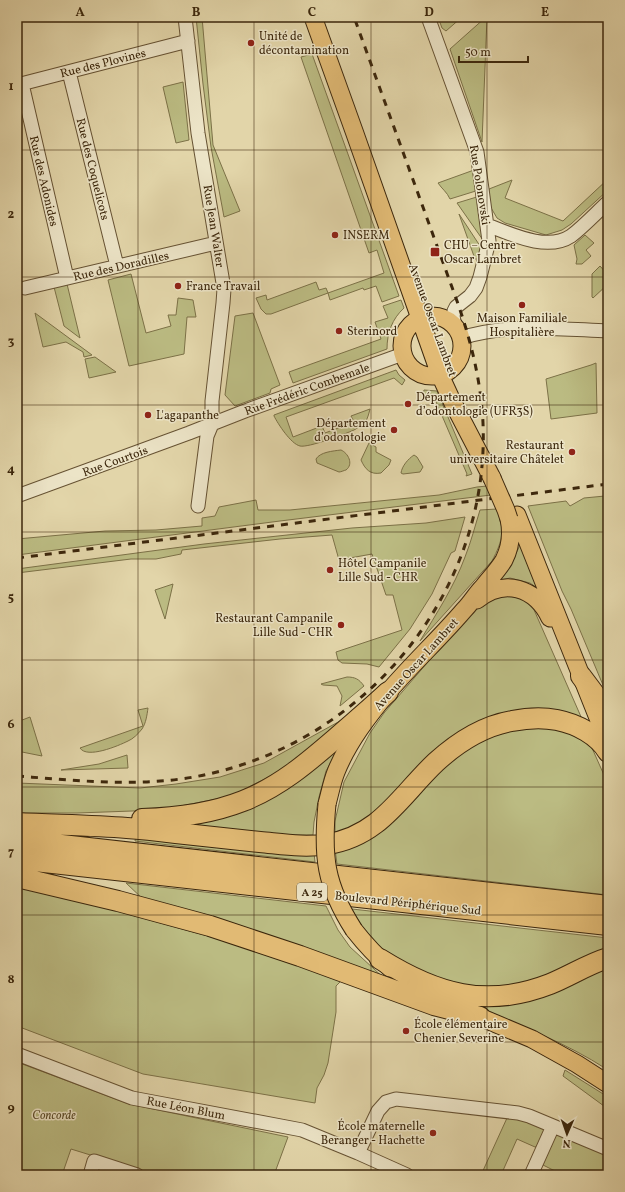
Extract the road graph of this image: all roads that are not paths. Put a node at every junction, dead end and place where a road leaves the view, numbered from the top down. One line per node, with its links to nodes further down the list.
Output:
1 (185, 17): 5 (street, Rue Jean Walter)
2 (312, 17): 14 (main road, Avenue Oscar Lambret)
3 (323, 17): 14 (main road, Avenue Oscar Lambret)
4 (428, 17): 9 (street, Rue Polonovski)
5 (188, 41): 6 (street, Rue des Plovines); 10 (street, Rue Jean Walter)
6 (69, 72): 7 (street, Rue des Plovines); 11 (street, Rue des Coquelicots)
7 (20, 84): 12 (street, Rue des Adonides)
8 (608, 202): 9 (street)
9 (487, 225): 16 (street, Rue Polonovski)
10 (216, 243): 11 (street, Rue des Doradilles); 19 (street, Rue Jean Walter)
11 (117, 266): 12 (street, Rue des Doradilles)
12 (67, 278): 13 (street, Rue des Doradilles)
13 (25, 288)
14 (426, 317): 16 (main road); 17 (main road); 18 (main road, Avenue Oscar Lambret)
15 (608, 331): 16 (street)
16 (458, 332): 18 (main road)
17 (403, 354): 18 (main road); 19 (street, Rue Frédéric Combemale)
18 (446, 373): 22 (main road, Avenue Oscar Lambret, bridge)
19 (212, 424): 20 (street, Rue Courtois); 21 (street, Rue Jean Walter)
20 (17, 496)
21 (198, 506)
22 (513, 517): 23 (main road, Avenue Oscar Lambret); 24 (main road, Avenue Oscar Lambret)
23 (464, 610): 24 (main road, Avenue Oscar Lambret); 26 (main road, Avenue Oscar Lambret)
24 (566, 640): 25 (main road, Avenue Oscar Lambret)
25 (581, 676): 27 (highway); 28 (main road, Avenue Oscar Lambret)
26 (388, 692): 30 (highway); 37 (main road, Avenue Oscar Lambret, bridge)
27 (608, 722)
28 (608, 743)
29 (608, 752): 30 (highway)
30 (17, 822)
31 (17, 840): 34 (highway, A 25)
32 (17, 859): 35 (highway, Boulevard Périphérique Sud / A 25)
33 (17, 877): 38 (highway)
34 (608, 906)
35 (608, 925)
36 (608, 958): 37 (highway)
37 (380, 959): 38 (main road, Avenue Oscar Lambret)
38 (480, 1017): 40 (main road, Avenue Oscar Lambret)
39 (17, 1054): 43 (street, Rue Léon Blum)
40 (608, 1084)
41 (553, 1126): 42 (street); 43 (street); 47 (street)
42 (608, 1149)
43 (358, 1153): 46 (street, Rue Léon Blum)
44 (90, 1175): 45 (street)
45 (137, 1175)
46 (406, 1175)
47 (531, 1175)

